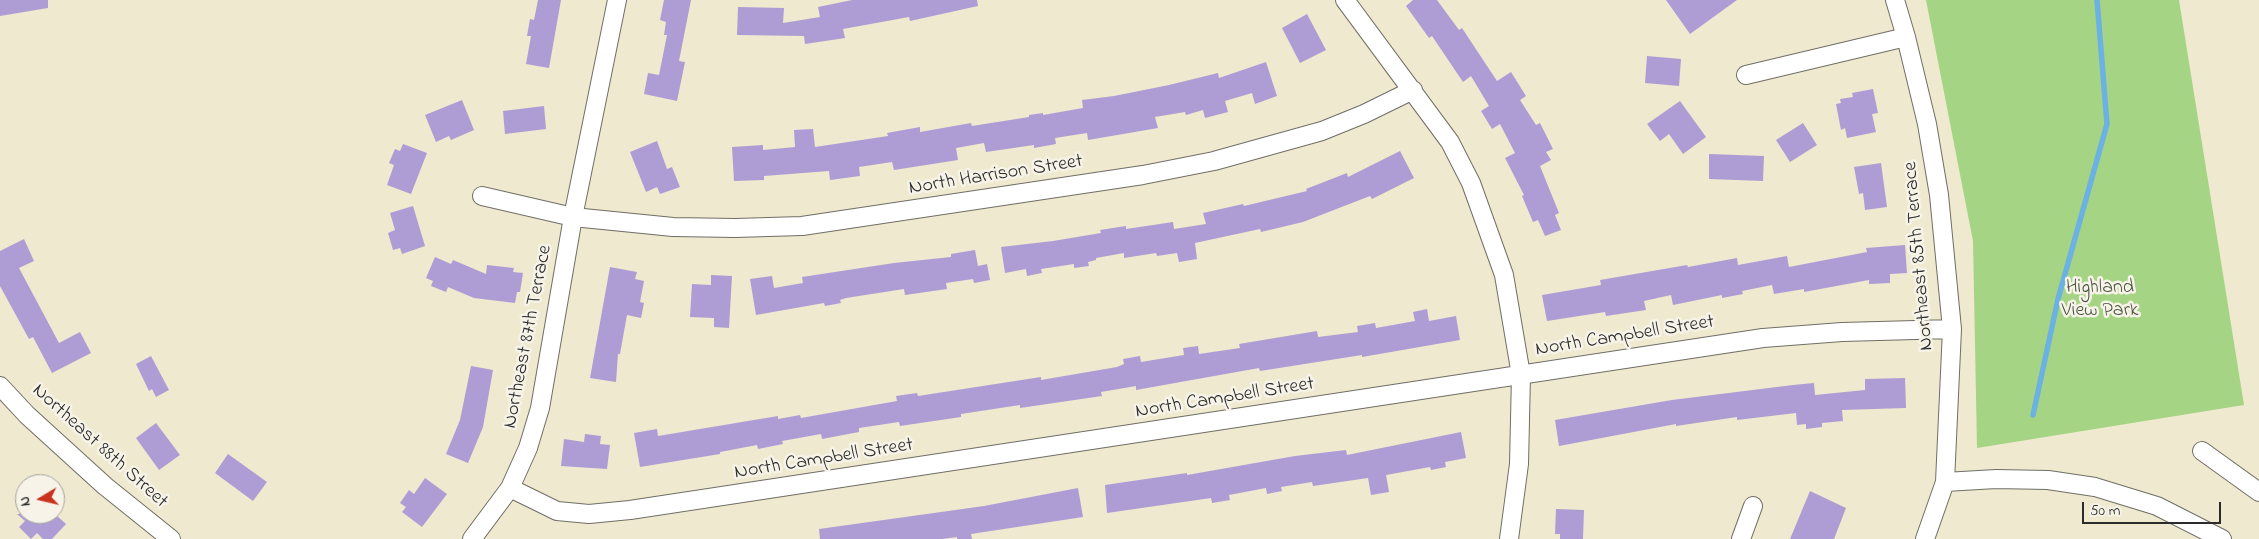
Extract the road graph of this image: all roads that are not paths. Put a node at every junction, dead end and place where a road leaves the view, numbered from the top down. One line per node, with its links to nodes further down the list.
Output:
1 (616, 0): 8 (street, Northeast 87th Terrace)
2 (1345, 0): 6 (street)
3 (1895, 0): 4 (street, Northeast 85th Terrace)
4 (1906, 37): 5 (street); 9 (street, Northeast 85th Terrace)
5 (1746, 75)
6 (1413, 90): 8 (street, North Harrison Street); 10 (street)
7 (482, 196): 8 (street)
8 (573, 217): 14 (street, Northeast 87th Terrace)
9 (1952, 329): 10 (street, North Campbell Street); 13 (street, Northeast 85th Terrace)
10 (1521, 375): 14 (street, North Campbell Street); 19 (street)
11 (0, 386): 17 (street, Northeast 88th Street)
12 (2202, 451): 15 (street)
13 (1945, 482): 21 (street, Northeast 85th Terrace); 22 (street)
14 (510, 488): 18 (street, Northeast 87th Terrace)
15 (2259, 492)
16 (1753, 506): 20 (street)
17 (171, 539)
18 (472, 539)
19 (1509, 539)
20 (1740, 539)
21 (1925, 539)
22 (2222, 539)

